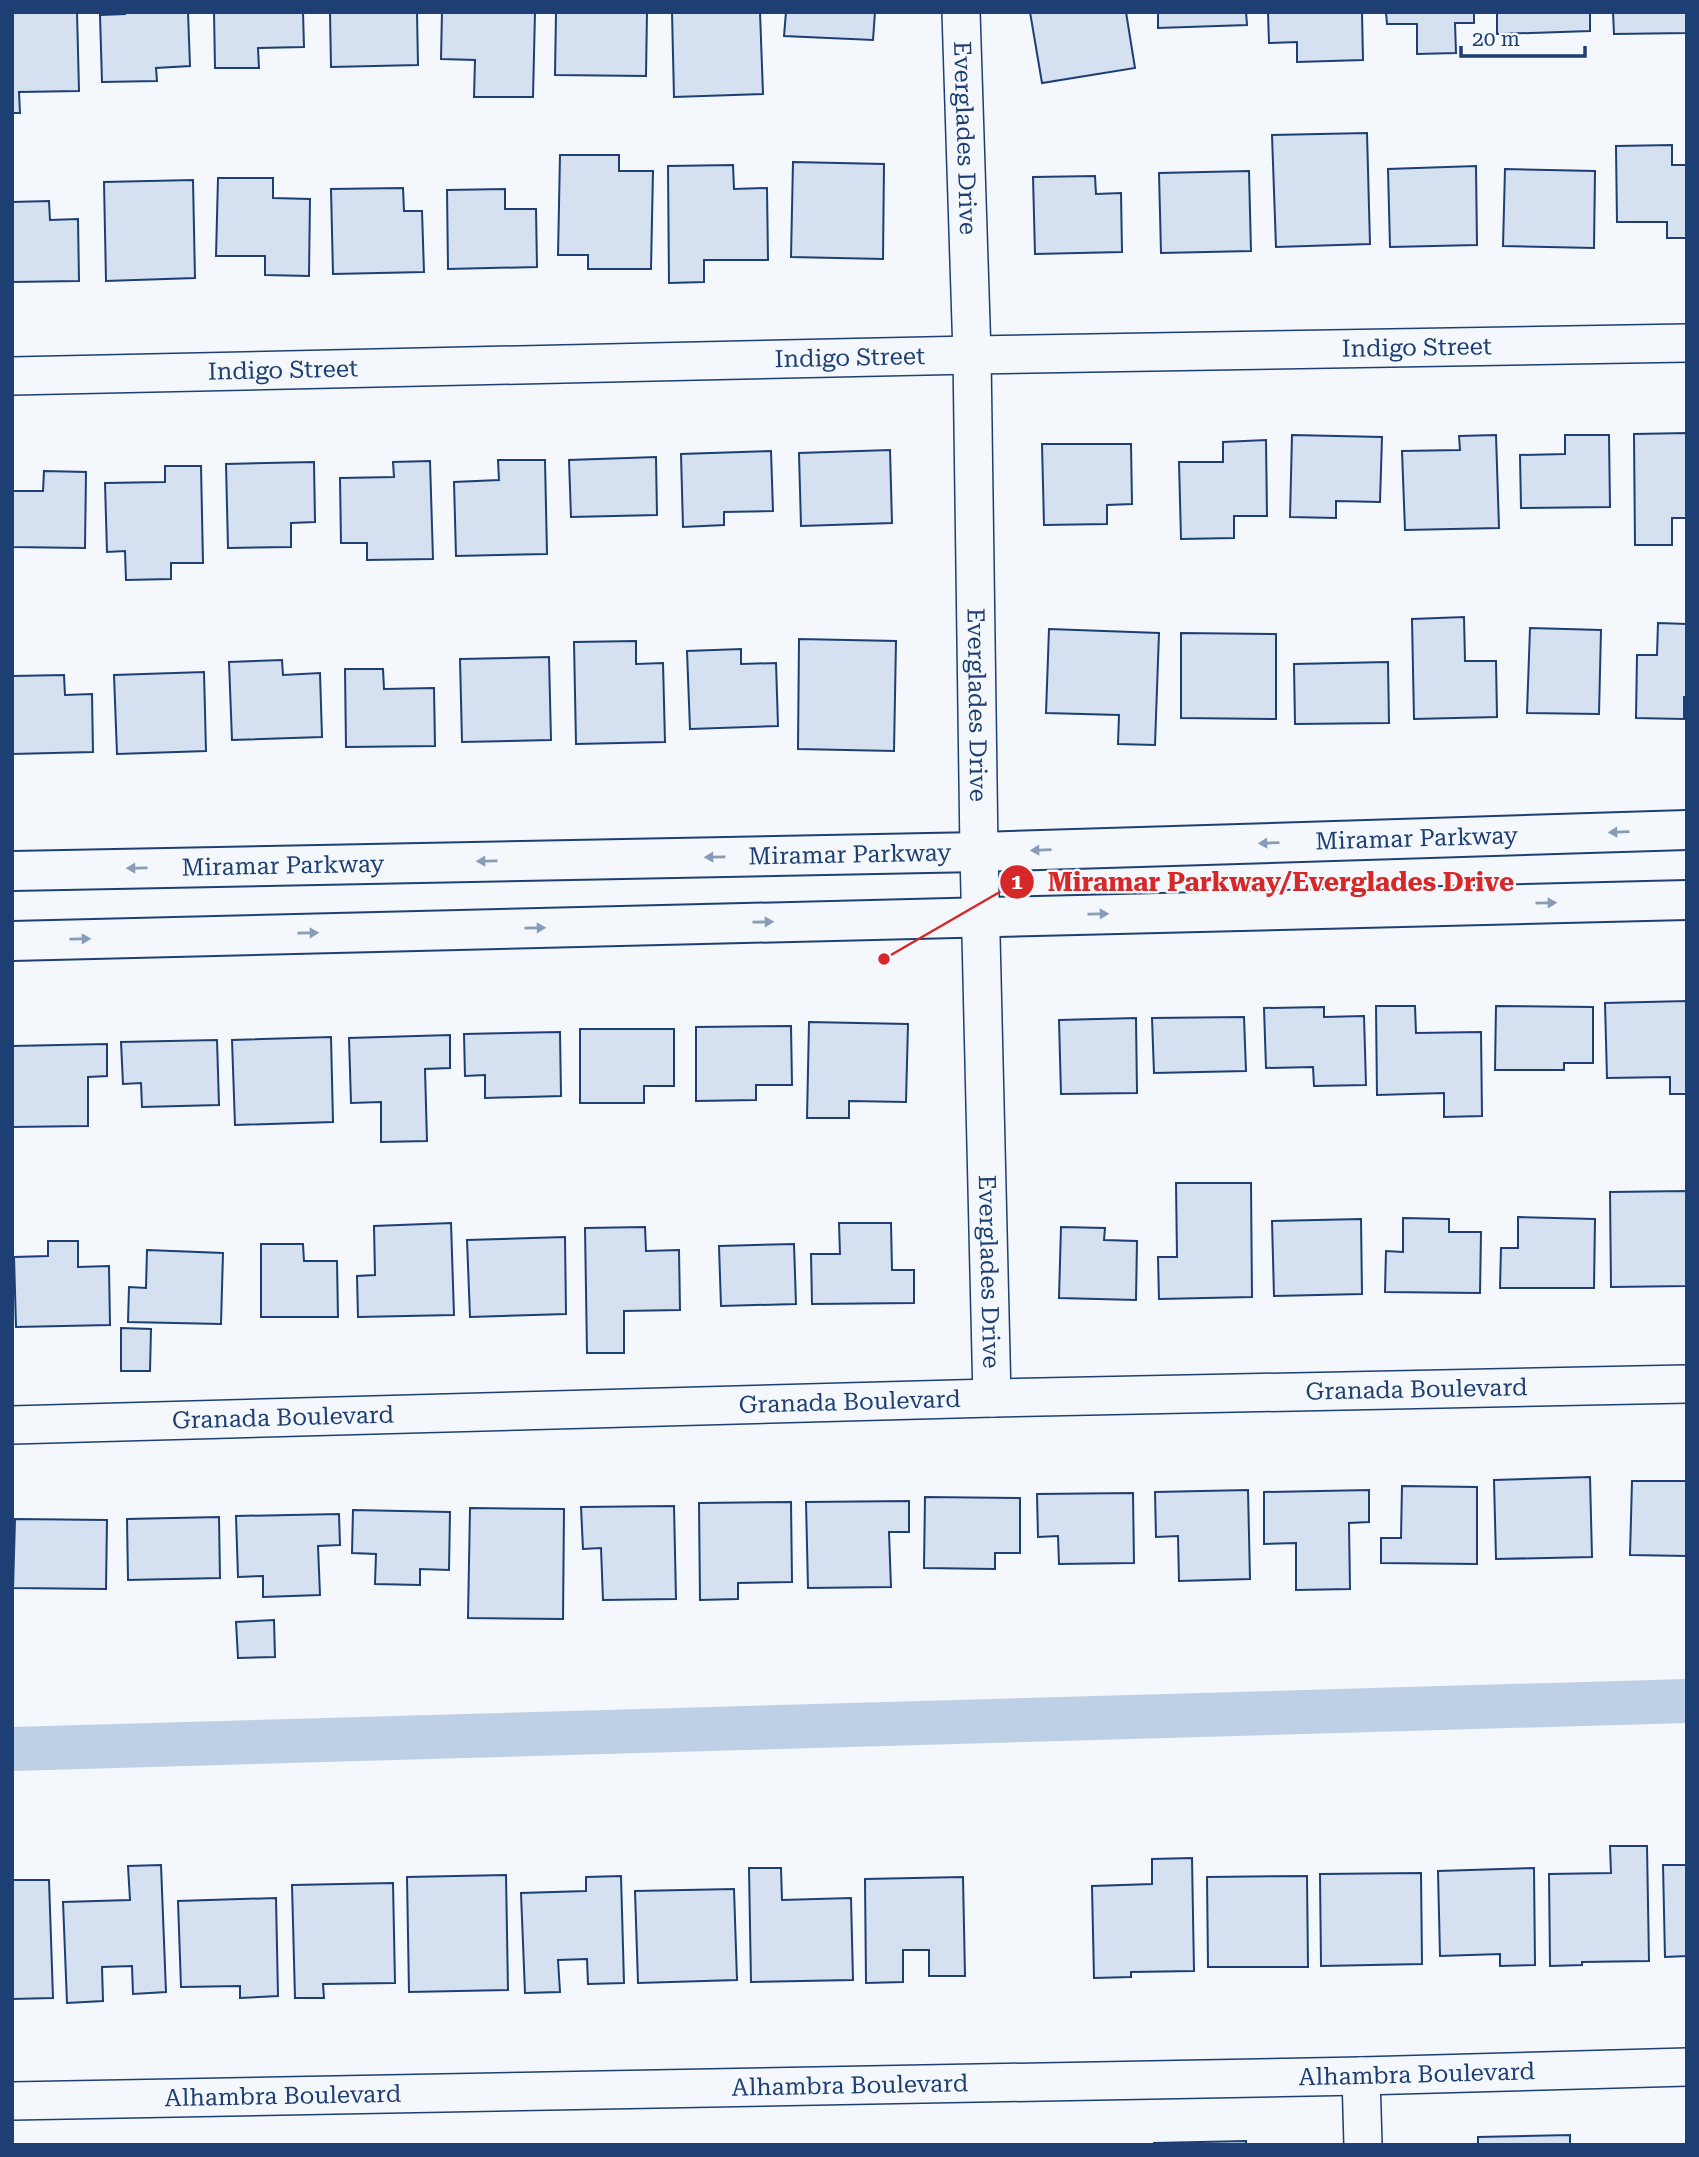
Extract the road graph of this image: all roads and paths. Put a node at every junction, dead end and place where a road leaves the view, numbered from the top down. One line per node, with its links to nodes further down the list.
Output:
1 (961, 12): 3 (street, Everglades Drive)
2 (1687, 343): 3 (street, Indigo Street)
3 (972, 355): 4 (street, Indigo Street); 6 (street, Everglades Drive)
4 (12, 376)
5 (1687, 830): 6 (main road, Miramar Parkway, one-way to 6)
6 (979, 852): 7 (main road, Miramar Parkway, one-way to 7); 9 (street, Everglades Drive)
7 (12, 871)
8 (1687, 900): 9 (main road, one-way to 8)
9 (981, 917): 10 (main road, one-way to 9); 12 (street, Everglades Drive)
10 (12, 941)
11 (1687, 1384): 12 (street, Granada Boulevard)
12 (992, 1398): 13 (street, Granada Boulevard)
13 (12, 1425)
14 (1687, 2067): 15 (street, Alhambra Boulevard)
15 (1360, 2076): 16 (street, Alhambra Boulevard); 17 (street)
16 (12, 2101)
17 (1363, 2145)

